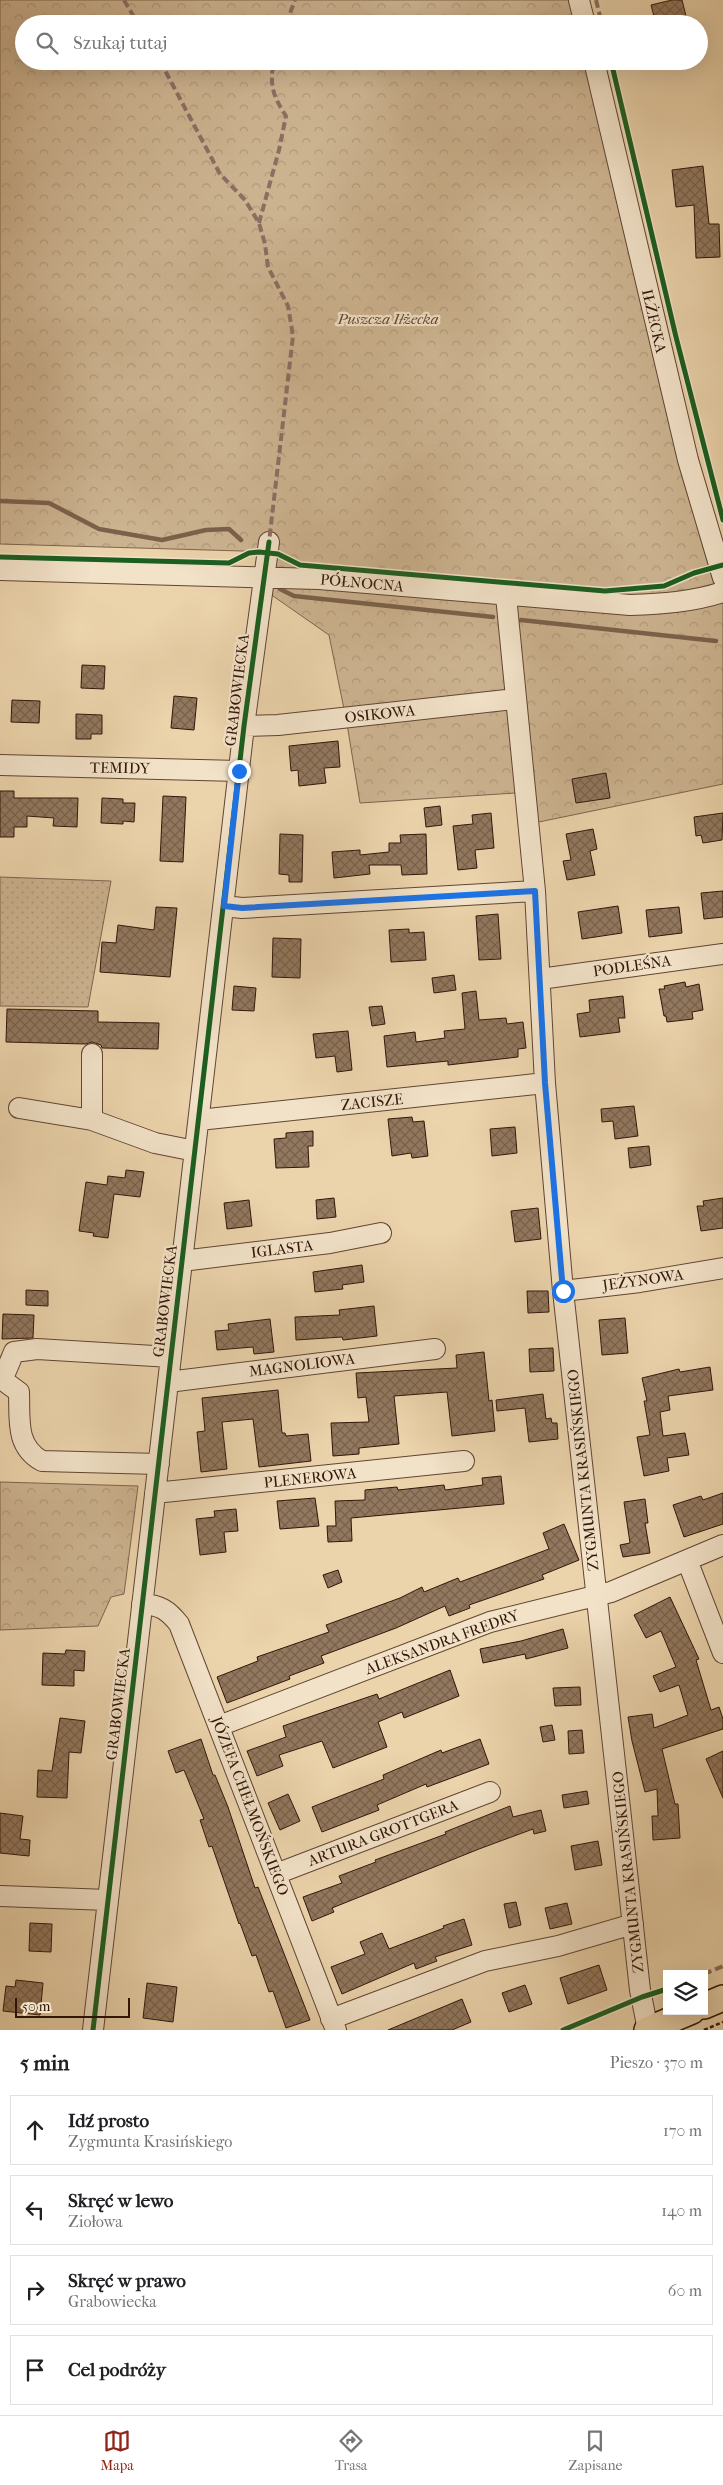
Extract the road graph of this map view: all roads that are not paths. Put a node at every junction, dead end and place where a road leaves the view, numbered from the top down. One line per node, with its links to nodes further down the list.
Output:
1 (579, 0): 2 (street)
2 (583, 15)
3 (596, 70): 7 (street, IŁŻECKA)
4 (269, 542): 6 (street, GRABOWIECKA)
5 (0, 570): 6 (street, PÓŁNOCNA)
6 (266, 576): 9 (street, PÓŁNOCNA); 11 (street, GRABOWIECKA)
7 (723, 578)
8 (723, 592): 9 (street, PÓŁNOCNA)
9 (506, 596): 10 (street)
10 (515, 699): 11 (street, OSIKOWA); 14 (street)
11 (244, 726): 13 (street, GRABOWIECKA)
12 (0, 765): 13 (street, TEMIDY)
13 (239, 771): 15 (street, GRABOWIECKA)
14 (536, 899): 15 (street); 17 (street, ZYGMUNTA KRASIŃSKIEGO)
15 (224, 906): 22 (street, GRABOWIECKA)
16 (723, 954): 17 (street, PODLEŚNA)
17 (540, 979): 19 (street, ZYGMUNTA KRASIŃSKIEGO)
18 (92, 1054): 21 (street)
19 (545, 1083): 22 (street, ZACISZE); 27 (street, ZYGMUNTA KRASIŃSKIEGO)
20 (19, 1108): 21 (street)
21 (92, 1120): 23 (street)
22 (199, 1120): 23 (street, GRABOWIECKA)
23 (195, 1151): 25 (street, GRABOWIECKA)
24 (381, 1233): 25 (street, IGLASTA)
25 (182, 1261): 29 (street, GRABOWIECKA)
26 (723, 1268): 27 (street, JEŻYNOWA)
27 (563, 1291): 37 (street, ZYGMUNTA KRASIŃSKIEGO)
28 (435, 1349): 31 (street, MAGNOLIOWA)
29 (171, 1357): 30 (street); 31 (street, GRABOWIECKA)
30 (1, 1378): 33 (street)
31 (168, 1382): 33 (street, GRABOWIECKA)
32 (464, 1461): 34 (street, PLENEROWA)
33 (159, 1464): 34 (street, GRABOWIECKA)
34 (155, 1493): 38 (street, GRABOWIECKA)
35 (723, 1545): 36 (street, ALEKSANDRA FREDRY)
36 (687, 1560): 37 (street, ALEKSANDRA FREDRY); 39 (street)
37 (598, 1596): 40 (street, ALEKSANDRA FREDRY); 45 (street, ZYGMUNTA KRASIŃSKIEGO)
38 (142, 1604): 40 (street, JÓZEFA CHEŁMOŃSKIEGO); 44 (street, GRABOWIECKA)
39 (723, 1653)
40 (219, 1726): 42 (street, JÓZEFA CHEŁMOŃSKIEGO)
41 (490, 1792): 42 (street, ARTURA GROTTGERA)
42 (276, 1874): 49 (street, JÓZEFA CHEŁMOŃSKIEGO)
43 (0, 1896): 44 (street)
44 (108, 1900): 50 (street, GRABOWIECKA)
45 (633, 1924): 49 (street); 51 (street, ZYGMUNTA KRASIŃSKIEGO)
46 (723, 1998): 47 (main road)
47 (708, 2004)
48 (683, 2015): 51 (main road)
49 (334, 2024)
50 (93, 2030)
51 (648, 2030)

